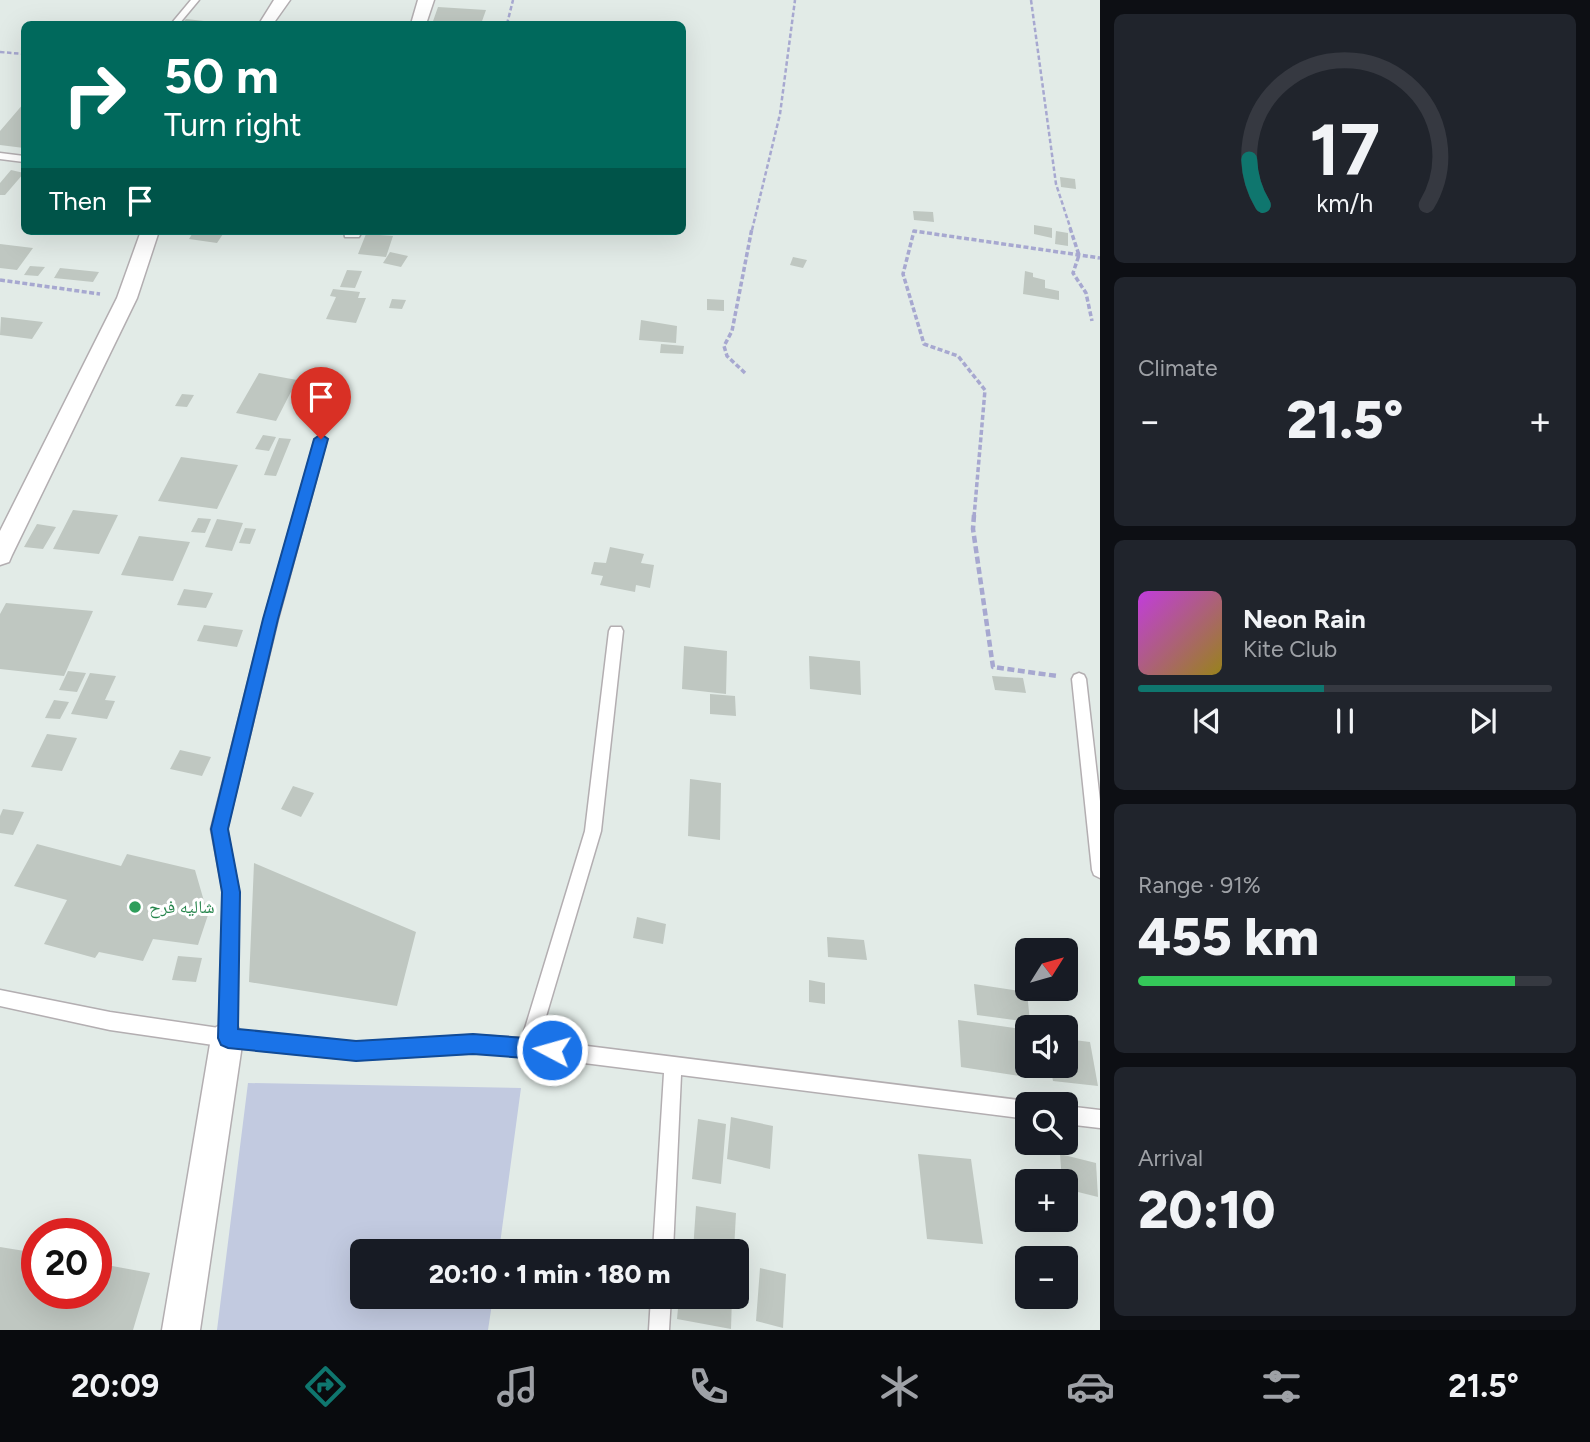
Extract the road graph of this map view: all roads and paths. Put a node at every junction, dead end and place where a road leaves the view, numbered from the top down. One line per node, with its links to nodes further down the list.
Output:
1 (195, 0): 7 (lane)
2 (282, 0): 8 (street)
3 (426, 0): 9 (street)
4 (513, 0): 10 (path)
5 (794, 0): 21 (path)
6 (1031, 0): 16 (path)
7 (178, 21)
8 (269, 21)
9 (420, 21)
10 (509, 21)
11 (0, 52): 12 (path)
12 (21, 54)
13 (0, 156): 14 (lane)
14 (21, 159)
15 (149, 235): 19 (street)
16 (1079, 255): 17 (path); 20 (path); 25 (path)
17 (1100, 258)
18 (0, 280): 19 (path)
19 (127, 298): 23 (street)
20 (1092, 321)
21 (745, 373)
22 (321, 439): 28 (lane)
23 (0, 555)
24 (616, 631): 29 (lane)
25 (1079, 679): 26 (lane)
26 (1100, 870)
27 (0, 998): 28 (lane)
28 (228, 1038): 29 (lane); 36 (street)
29 (528, 1047): 30 (lane)
30 (673, 1065): 31 (lane); 34 (lane)
31 (1015, 1108)
32 (1078, 1116): 33 (lane)
33 (1100, 1119)
34 (664, 1239)
35 (660, 1309): 37 (lane)
36 (181, 1330)
37 (659, 1330)

